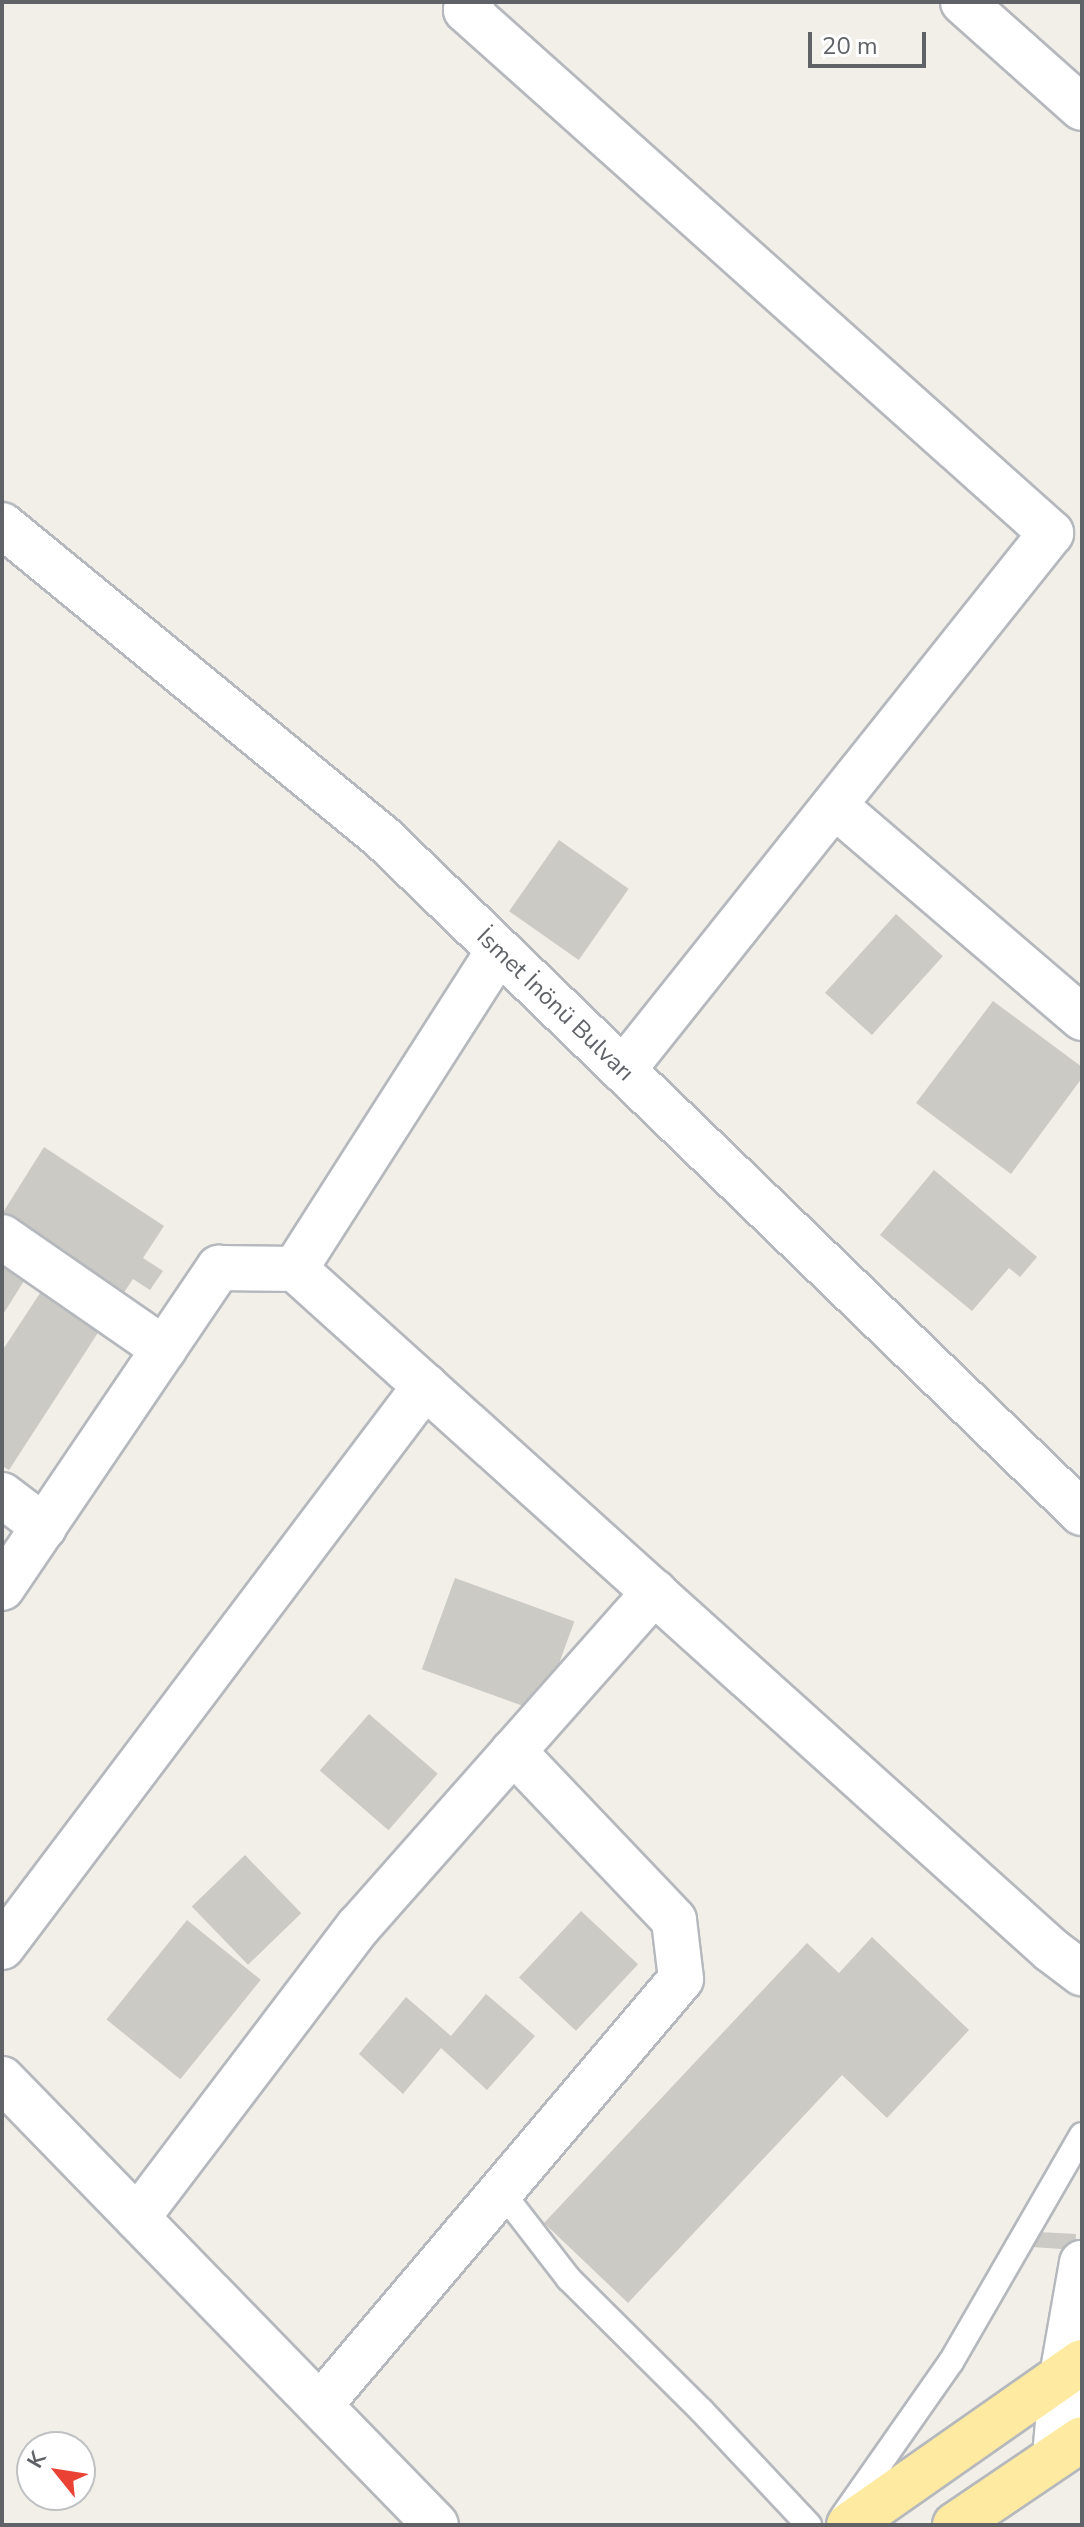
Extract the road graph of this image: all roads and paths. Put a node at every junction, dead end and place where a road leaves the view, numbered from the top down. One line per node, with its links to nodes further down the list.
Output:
1 (472, 2): 5 (street)
2 (963, 2): 3 (street)
3 (1082, 108)
4 (2, 525): 6 (street, İsmet İnönü Bulvarı)
5 (835, 806): 7 (street); 8 (street)
6 (498, 951): 8 (street, İsmet İnönü Bulvarı); 10 (street)
7 (1082, 1018)
8 (623, 1070): 14 (street, İsmet İnönü Bulvarı)
9 (2, 1237): 11 (street)
10 (295, 1269): 11 (street); 12 (street)
11 (164, 1349): 15 (street)
12 (425, 1386): 17 (street); 19 (street)
13 (2, 1495): 15 (street)
14 (1082, 1513)
15 (44, 1527): 16 (street)
16 (2, 1588)
17 (654, 1592): 18 (street); 20 (street)
18 (513, 1751): 23 (street); 24 (street)
19 (2, 1947)
20 (1082, 1973)
21 (2, 2079): 24 (street)
22 (1082, 2135): 31 (lane)
23 (501, 2191): 27 (street); 30 (lane)
24 (137, 2218): 27 (street)
25 (1082, 2263): 26 (street)
26 (1072, 2369): 28 (street); 32 (highway)
27 (320, 2405): 29 (street)
28 (1068, 2448): 33 (highway)
29 (436, 2525)
30 (809, 2525)
31 (837, 2525)
32 (849, 2525)
33 (955, 2525)

